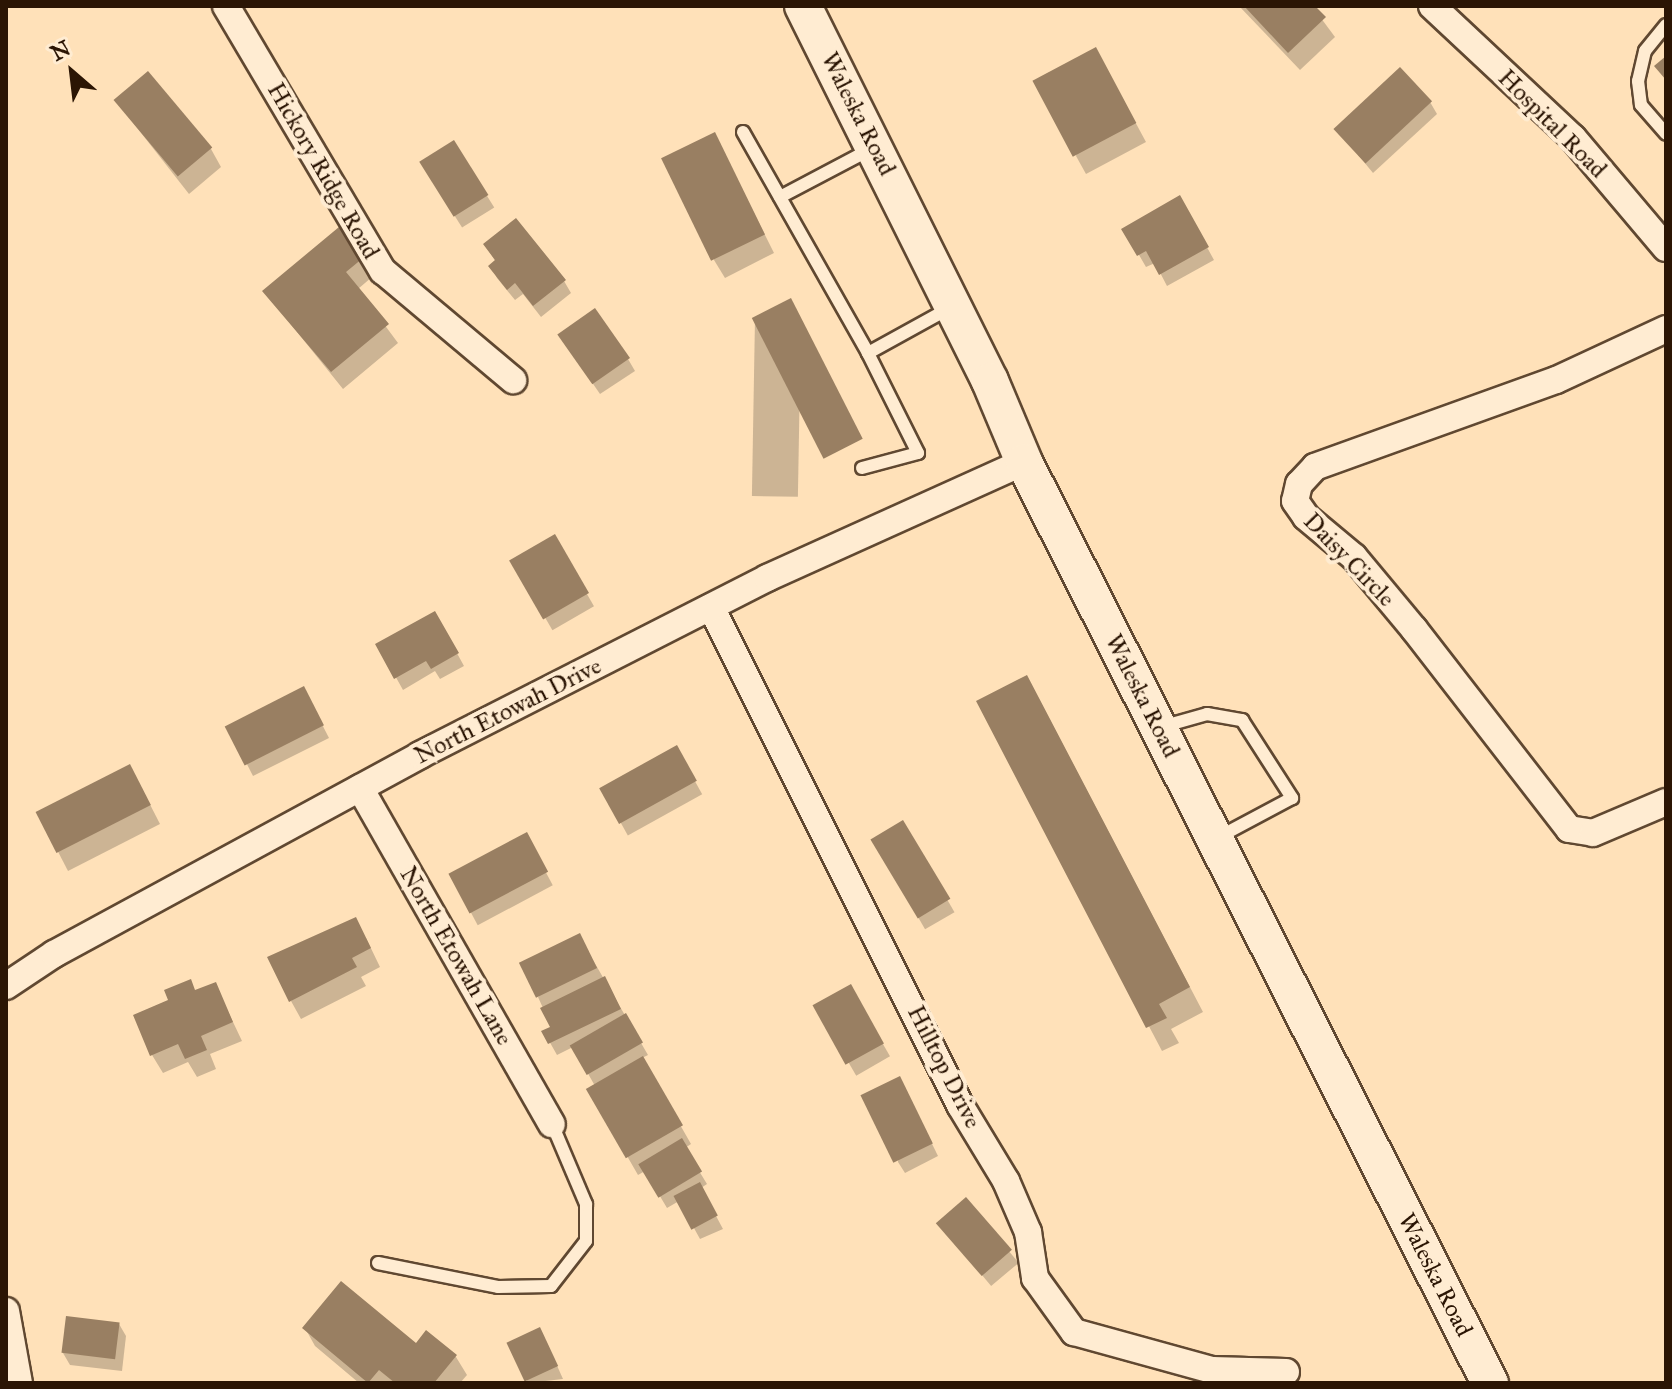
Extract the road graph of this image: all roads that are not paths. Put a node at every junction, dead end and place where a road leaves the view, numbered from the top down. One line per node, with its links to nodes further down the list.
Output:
1 (226, 6): 13 (street, Hickory Ridge Road)
2 (803, 6): 7 (main road, Waleska Road)
3 (1432, 6): 9 (street, Hospital Road)
4 (1666, 25): 6 (lane)
5 (743, 132): 8 (lane)
6 (1666, 134)
7 (875, 147): 8 (lane); 10 (main road, Waleska Road)
8 (780, 197): 12 (lane)
9 (1666, 248)
10 (953, 307): 12 (lane); 14 (main road, Waleska Road)
11 (1666, 329): 19 (street, Daisy Circle)
12 (868, 353): 15 (lane)
13 (513, 380)
14 (1024, 462): 16 (street, North Etowah Drive); 17 (main road, Waleska Road)
15 (862, 468)
16 (711, 607): 18 (street, North Etowah Drive); 25 (street, Hilltop Drive)
17 (1158, 728): 20 (main road, Waleska Road); 20 (lane)
18 (360, 788): 21 (street, North Etowah Drive); 22 (street, North Etowah Lane)
19 (1666, 802)
20 (1214, 839): 27 (main road, Waleska Road)
21 (6, 986)
22 (552, 1124): 23 (lane)
23 (378, 1263)
24 (6, 1311): 26 (street)
25 (1286, 1372)
26 (19, 1383)
27 (1490, 1383)

